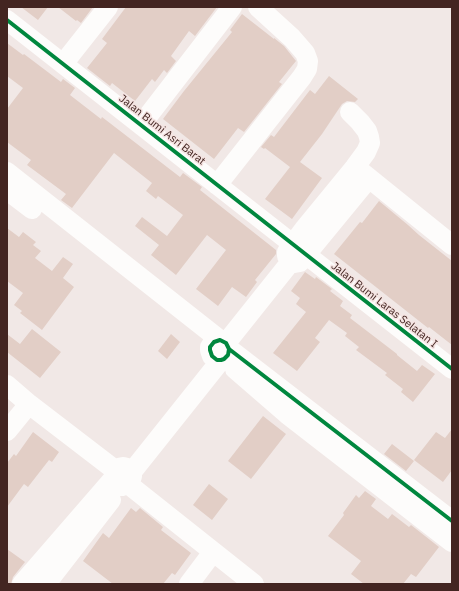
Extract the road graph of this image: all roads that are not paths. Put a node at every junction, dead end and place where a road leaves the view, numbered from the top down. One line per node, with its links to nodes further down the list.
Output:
1 (108, 7): 5 (street)
2 (232, 7): 7 (street)
3 (258, 7): 10 (street)
4 (7, 20): 5 (street, Jalan Bumi Asri Barat)
5 (63, 64): 7 (street, Jalan Bumi Asri Barat)
6 (350, 112): 9 (street)
7 (141, 125): 10 (street, Jalan Bumi Asri Barat)
8 (7, 172): 14 (street)
9 (362, 172): 12 (street); 13 (street)
10 (217, 185): 13 (street, Jalan Bumi Asri Barat)
11 (7, 190): 14 (street)
12 (452, 245)
13 (296, 254): 14 (street); 15 (street, Jalan Bumi Laras Selatan I)
14 (220, 350): 19 (street); 20 (street); 21 (street)
15 (452, 369)
16 (7, 385): 17 (street)
17 (29, 404): 18 (street); 19 (street)
18 (7, 431)
19 (122, 476): 22 (street); 23 (street); 24 (street)
20 (452, 521)
21 (452, 542)
22 (213, 552): 25 (street); 26 (street)
23 (22, 584)
24 (46, 584)
25 (189, 584)
26 (254, 584)

